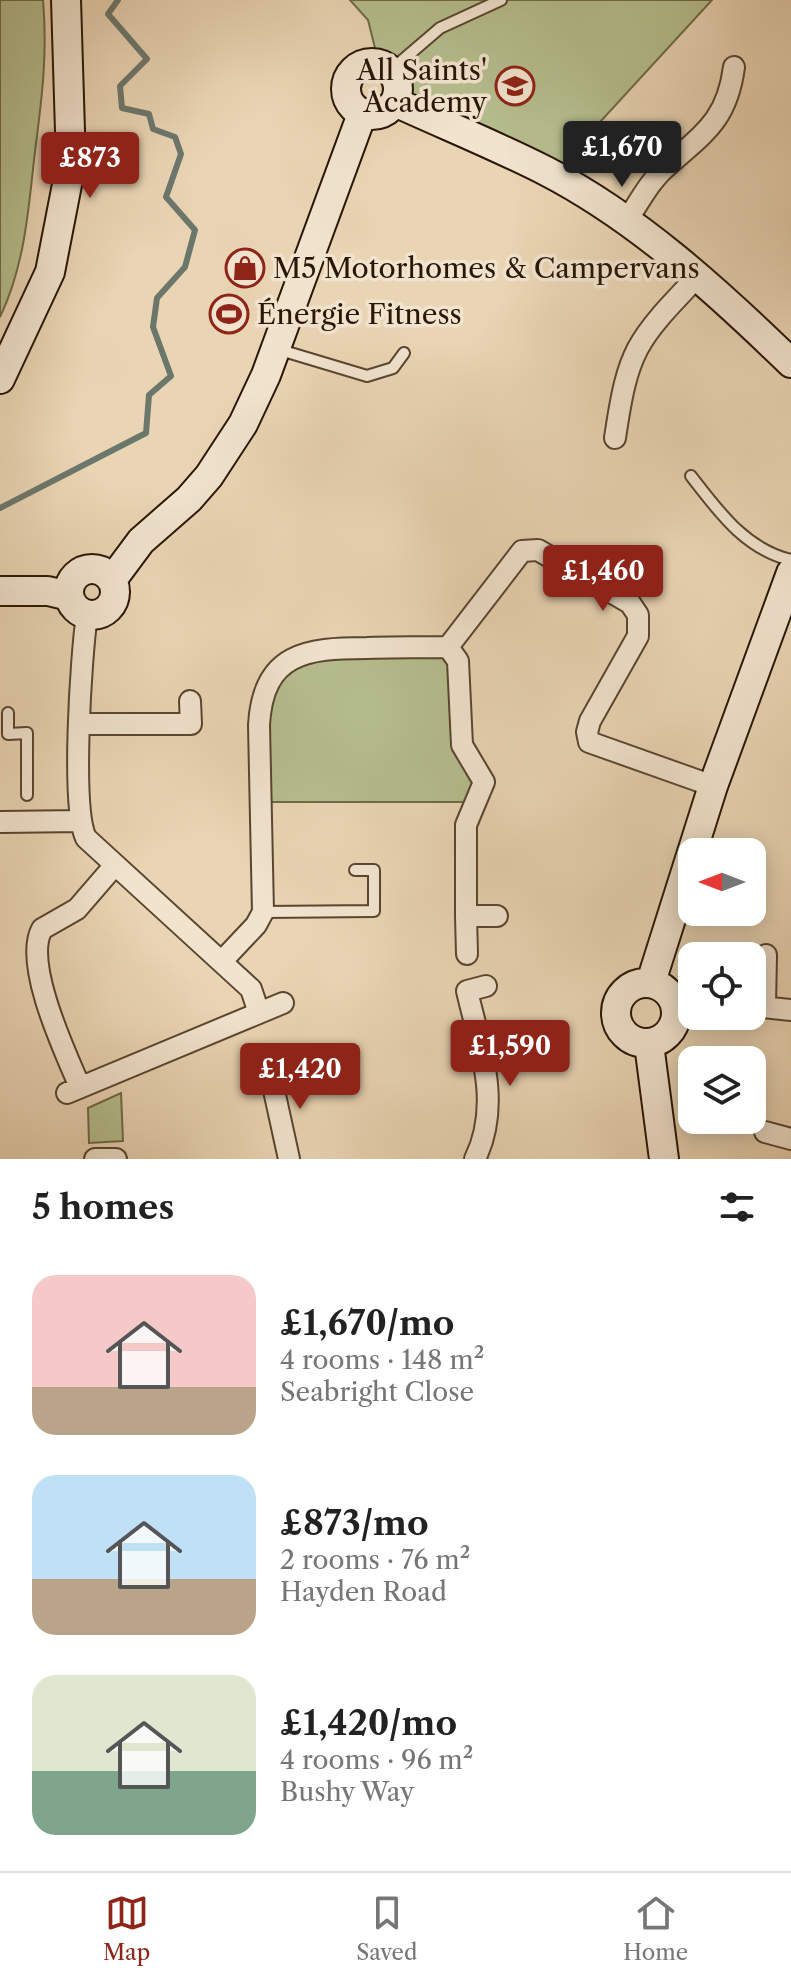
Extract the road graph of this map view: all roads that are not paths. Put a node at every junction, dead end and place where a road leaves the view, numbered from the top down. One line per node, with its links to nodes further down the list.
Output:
1 (66, 0): 12 (street)
2 (501, 0): 4 (lane)
3 (734, 67): 7 (street)
4 (391, 70): 5 (street); 6 (street)
5 (395, 102): 6 (street); 7 (street)
6 (362, 114): 9 (street)
7 (626, 222): 8 (street)
8 (697, 277): 11 (street); 13 (street)
9 (275, 349): 10 (lane); 18 (street)
10 (404, 353)
11 (791, 363)
12 (0, 379)
13 (615, 438)
14 (691, 476): 15 (lane)
15 (791, 560)
16 (791, 573): 23 (street)
17 (0, 591): 18 (street)
18 (78, 606): 22 (street)
19 (448, 647): 23 (street); 29 (street); 30 (street)
20 (190, 701): 22 (street)
21 (8, 713): 24 (lane)
22 (81, 724): 25 (street)
23 (713, 786): 34 (street)
24 (27, 795)
25 (80, 821): 26 (street); 27 (street)
26 (1, 822)
27 (115, 865): 33 (street); 40 (street)
28 (355, 870): 29 (lane)
29 (263, 912): 33 (street)
30 (466, 916): 31 (street); 32 (street)
31 (497, 916)
32 (467, 954)
33 (223, 960): 40 (street)
34 (651, 982): 37 (street); 42 (street)
35 (486, 986): 49 (street)
36 (283, 1003): 40 (street)
37 (678, 1004)
38 (766, 1007): 39 (street)
39 (791, 1010)
40 (259, 1013)
41 (678, 1020): 42 (street)
42 (649, 1044): 50 (street)
43 (302, 1057): 48 (street)
44 (766, 1132): 45 (street)
45 (791, 1139)
46 (95, 1159): 47 (street)
47 (116, 1159)
48 (289, 1159)
49 (475, 1159)
50 (664, 1159)

